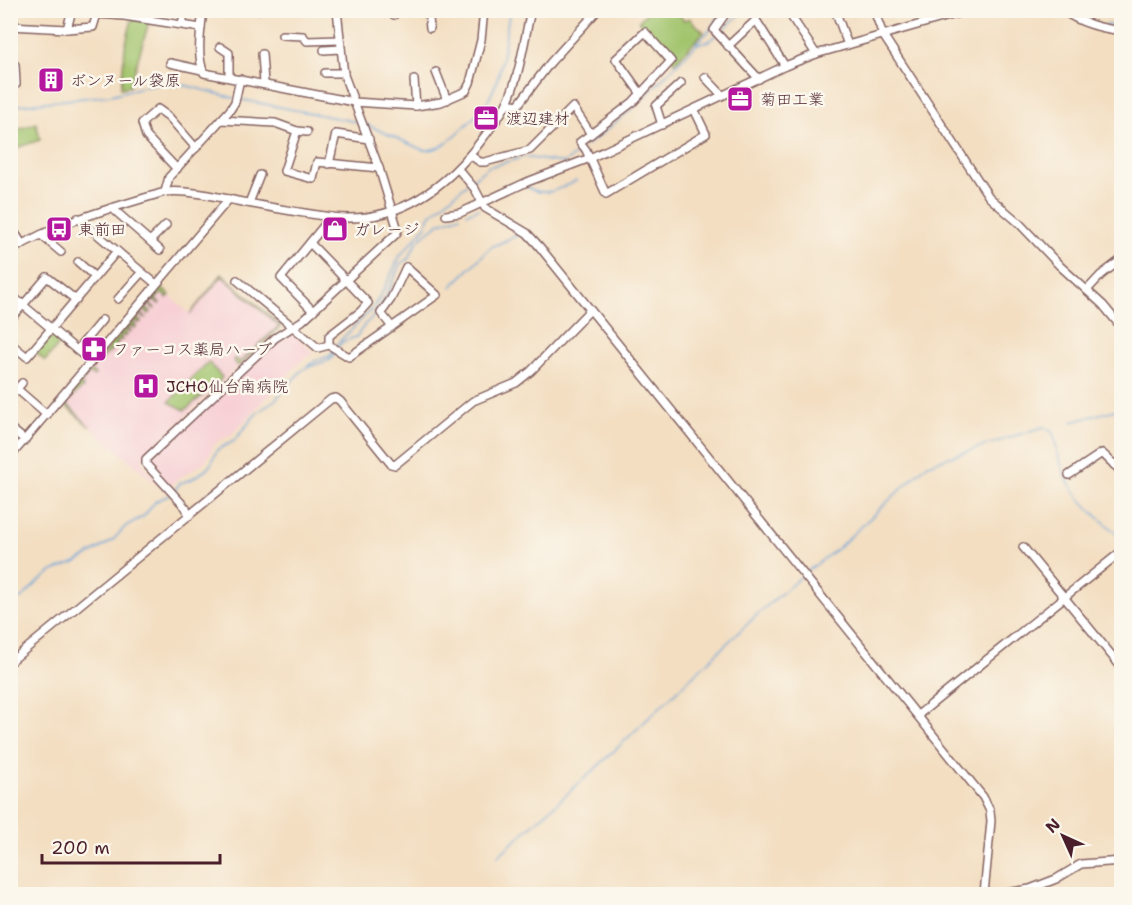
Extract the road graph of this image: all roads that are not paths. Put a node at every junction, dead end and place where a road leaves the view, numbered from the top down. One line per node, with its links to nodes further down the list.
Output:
1 (72, 10): 25 (street)
2 (183, 10): 21 (street)
3 (203, 10): 23 (street)
4 (257, 10): 17 (street)
5 (337, 10): 29 (street)
6 (428, 10): 24 (street)
7 (484, 10): 54 (street)
8 (531, 10): 56 (street)
9 (598, 10): 56 (street)
10 (728, 10): 31 (street)
11 (787, 10): 36 (street)
12 (835, 10): 30 (street)
13 (874, 10): 28 (street)
14 (970, 10): 19 (street)
15 (1062, 10): 26 (street)
16 (1114, 10): 20 (street)
17 (240, 11)
18 (93, 12): 21 (street); 25 (street)
19 (943, 14): 28 (street)
20 (1122, 14)
21 (183, 24): 23 (street)
22 (10, 26): 25 (street)
23 (201, 28): 40 (street)
24 (430, 28)
25 (67, 29)
26 (1122, 31)
27 (282, 35): 29 (street)
28 (883, 35): 30 (street); 99 (street)
29 (340, 40): 34 (street)
30 (848, 45): 36 (street)
31 (728, 46): 39 (street); 47 (street)
32 (220, 47): 44 (street)
33 (324, 50): 34 (street)
34 (341, 50): 43 (street)
35 (262, 54): 49 (street)
36 (816, 54): 39 (street)
37 (170, 63): 40 (street)
38 (10, 66): 51 (street)
39 (785, 66): 47 (street)
40 (202, 70): 44 (street)
41 (436, 72): 54 (street)
42 (325, 73): 43 (street)
43 (344, 73): 55 (street)
44 (229, 77): 46 (street)
45 (705, 77): 53 (street)
46 (240, 78): 49 (street); 59 (street)
47 (759, 79): 53 (street)
48 (414, 80): 57 (street)
49 (264, 83): 55 (street)
50 (681, 83): 60 (street)
51 (16, 84)
52 (640, 94): 52 (street); 63 (street)
53 (722, 95): 58 (street)
54 (447, 100): 57 (street)
55 (354, 102): 57 (street); 64 (street)
56 (507, 103): 66 (street)
57 (416, 106)
58 (694, 109): 60 (street); 67 (street)
59 (221, 120): 61 (street); 65 (street)
60 (662, 125): 67 (street)
61 (297, 131): 62 (street); 68 (street)
62 (307, 132)
63 (591, 134): 66 (street); 67 (street)
64 (369, 139): 68 (street); 69 (street)
65 (196, 148): 70 (street); 70 (street)
66 (471, 155): 71 (street)
67 (590, 158): 75 (street)
68 (329, 164): 69 (street)
69 (379, 168): 78 (street)
70 (177, 169): 73 (street)
71 (458, 169): 75 (street); 78 (street)
72 (260, 175): 76 (street)
73 (165, 192): 74 (street); 77 (street)
74 (229, 199): 76 (street); 98 (street)
75 (482, 202): 79 (street); 104 (street)
76 (249, 203): 80 (street)
77 (112, 208): 81 (street); 85 (street)
78 (393, 211): 80 (street); 97 (street)
79 (446, 215)
80 (332, 217): 86 (street)
81 (78, 218): 84 (street); 90 (street)
82 (10, 225): 87 (street)
83 (166, 225): 85 (street)
84 (41, 235): 87 (street); 91 (street)
85 (150, 242): 88 (street)
86 (310, 243): 97 (street); 105 (street)
87 (22, 244): 89 (street)
88 (160, 250)
89 (10, 251)
90 (117, 251): 94 (street); 95 (street)
91 (61, 252)
92 (1122, 259): 99 (street)
93 (78, 262): 95 (street)
94 (142, 272): 98 (street); 101 (street)
95 (95, 277): 102 (street)
96 (237, 280): 108 (street)
97 (347, 280): 105 (street); 113 (street)
98 (156, 284): 115 (street)
99 (1086, 290): 111 (street)
100 (10, 294): 103 (street)
101 (118, 299)
102 (76, 300): 103 (street); 110 (street)
103 (23, 305): 106 (street); 110 (street)
104 (590, 310): 125 (street); 131 (street)
105 (313, 312): 108 (street)
106 (10, 319)
107 (102, 320): 114 (street)
108 (293, 327): 113 (street); 125 (street)
109 (392, 327): 109 (street); 113 (street)
110 (52, 328): 112 (street); 114 (street)
111 (1122, 328)
112 (10, 343)
113 (330, 346)
114 (76, 350): 115 (street)
115 (91, 362): 117 (street)
116 (10, 397): 117 (street)
117 (47, 414): 119 (street)
118 (10, 428): 119 (street)
119 (25, 440): 120 (street)
120 (10, 457)
121 (1122, 459): 122 (street)
122 (1114, 465): 123 (street); 124 (street)
123 (1122, 472)
124 (1070, 475)
125 (189, 516): 129 (street)
126 (1023, 547): 128 (street)
127 (1122, 551): 128 (street)
128 (1063, 597): 130 (street); 131 (street)
129 (10, 662)
130 (1122, 668)
131 (918, 715): 133 (street)
132 (1122, 861): 134 (street)
133 (984, 894)
134 (1001, 894)

